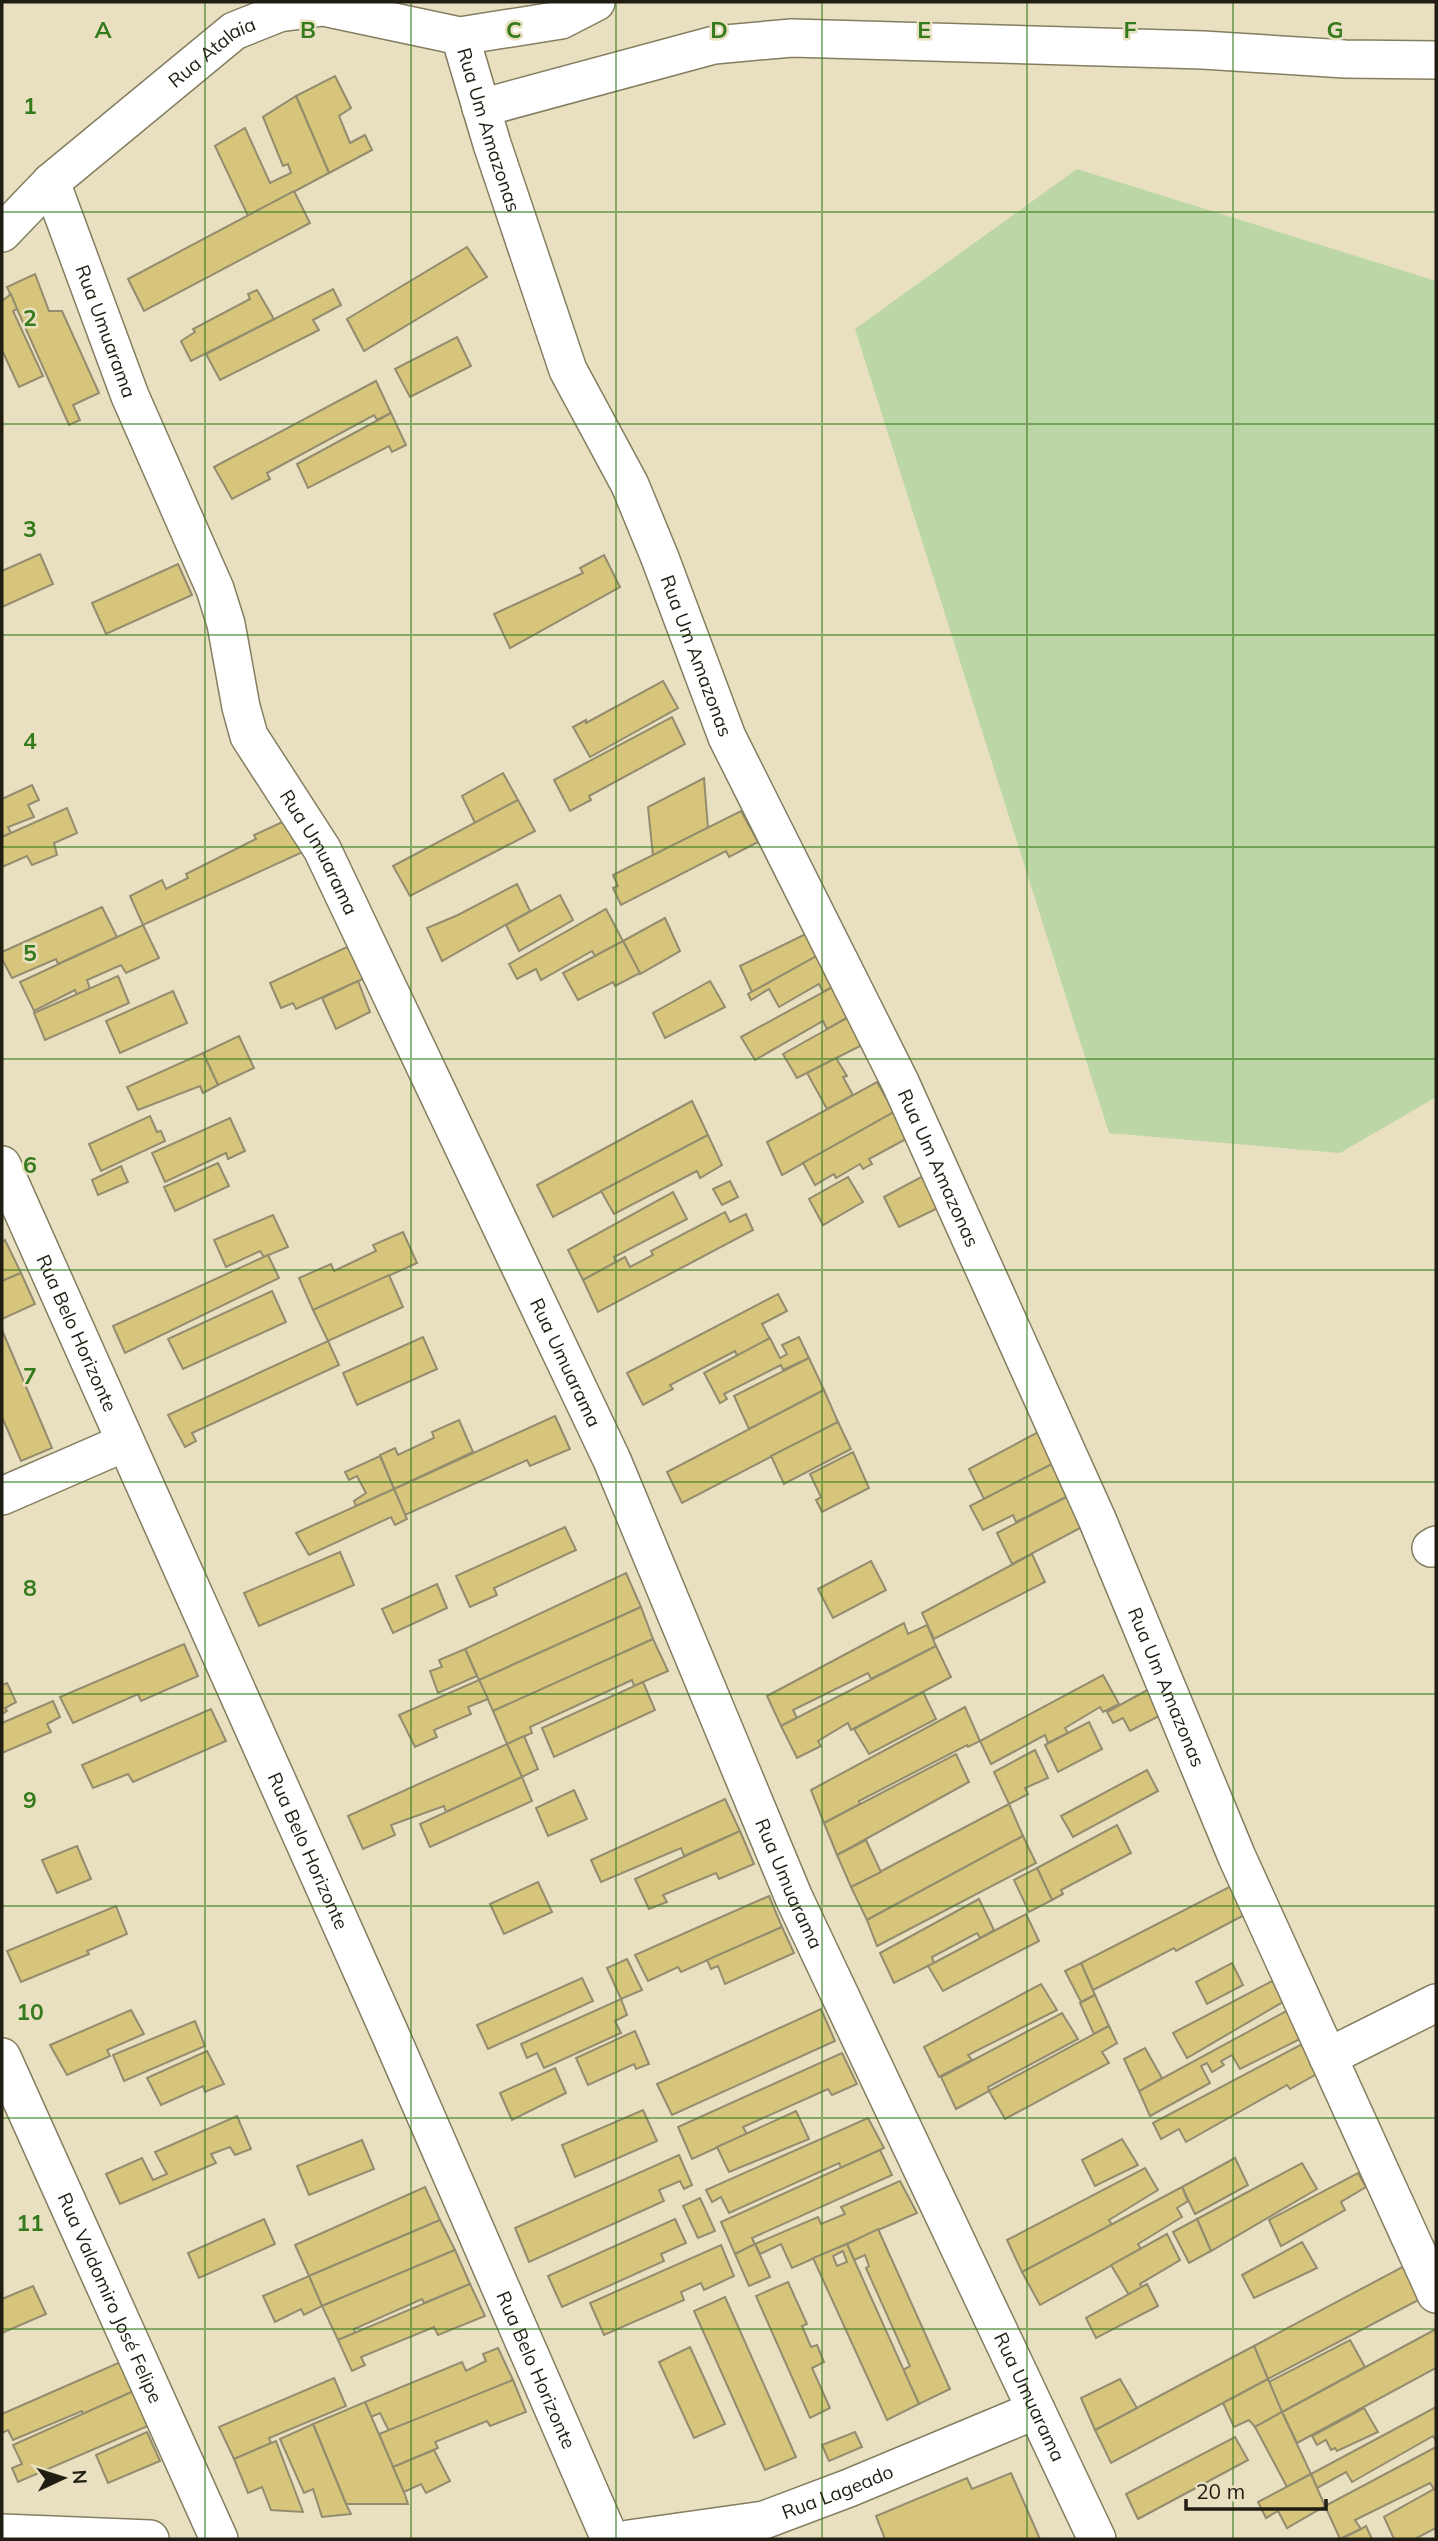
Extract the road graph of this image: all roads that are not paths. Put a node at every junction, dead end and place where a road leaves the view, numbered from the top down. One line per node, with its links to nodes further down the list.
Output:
1 (596, 2): 2 (street, Rua Atalaia)
2 (460, 36): 4 (street, Rua Um Amazonas); 5 (street, Rua Atalaia)
3 (1436, 60): 4 (street)
4 (481, 108): 12 (street, Rua Um Amazonas)
5 (51, 182): 6 (street, Rua Atalaia); 14 (street, Rua Umuarama)
6 (2, 233)
7 (2, 1166): 8 (street, Rua Belo Horizonte)
8 (124, 1443): 9 (street); 18 (street, Rua Belo Horizonte)
9 (2, 1496)
10 (1436, 2003): 12 (street)
11 (2, 2057): 17 (street, Rua Valdomiro José Felipe)
12 (1328, 2057): 13 (street, Rua Um Amazonas)
13 (1436, 2294)
14 (1036, 2410): 19 (street, Rua Lageado); 20 (street, Rua Umuarama)
15 (2, 2533): 16 (street)
16 (150, 2539)
17 (219, 2539)
18 (610, 2539)
19 (629, 2539)
20 (1097, 2539)

